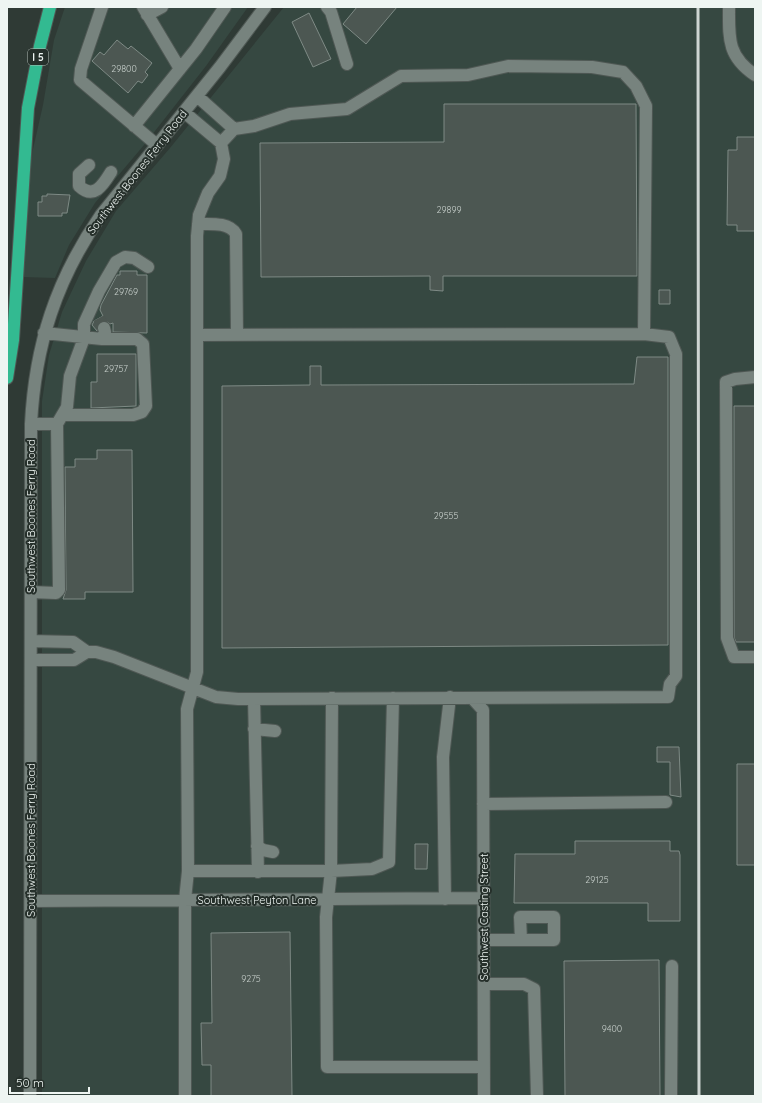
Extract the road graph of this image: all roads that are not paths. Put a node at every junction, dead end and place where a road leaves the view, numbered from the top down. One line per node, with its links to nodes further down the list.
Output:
1 (50, 7): 29 (highway, I 5)
2 (102, 7): 14 (street)
3 (162, 7): 8 (street)
4 (225, 7): 10 (street)
5 (265, 7): 12 (street, Southwest Boones Ferry Road)
6 (729, 7): 11 (street)
7 (331, 9): 9 (street)
8 (145, 11): 10 (street)
9 (347, 64)
10 (180, 69): 14 (street)
11 (755, 75)
12 (197, 96): 13 (street, Southwest Boones Ferry Road); 15 (street)
13 (184, 112): 16 (street); 17 (street, Southwest Boones Ferry Road)
14 (134, 126): 17 (street)
15 (234, 129): 16 (street); 24 (street)
16 (221, 143): 20 (street)
17 (157, 145): 23 (street, Southwest Boones Ferry Road)
18 (89, 165): 19 (street)
19 (111, 172)
20 (198, 224): 25 (street); 26 (street)
21 (148, 267): 22 (street)
22 (98, 325): 27 (street); 27 (street); 30 (street)
23 (44, 333): 27 (street); 31 (street, Southwest Boones Ferry Road)
24 (644, 334): 26 (street); 42 (street)
25 (196, 335): 26 (street); 37 (street)
26 (237, 335)
27 (84, 338): 30 (street)
28 (755, 377): 35 (street)
29 (7, 378)
30 (60, 420): 31 (street); 32 (street)
31 (31, 424): 32 (street, Southwest Boones Ferry Road)
32 (31, 592): 33 (street, Southwest Boones Ferry Road)
33 (31, 641): 34 (street); 36 (street, Southwest Boones Ferry Road)
34 (87, 652): 36 (street); 37 (street)
35 (755, 657)
36 (32, 660): 56 (street, Southwest Boones Ferry Road)
37 (192, 687): 41 (street); 49 (street)
38 (450, 697): 40 (street); 42 (street); 53 (street)
39 (332, 698): 40 (street); 41 (street); 50 (street)
40 (393, 698): 50 (street)
41 (254, 699): 43 (street)
42 (473, 699): 46 (street, Southwest Casting Street)
43 (254, 729): 44 (street); 47 (street)
44 (275, 731)
45 (666, 802): 46 (street)
46 (483, 804): 52 (street, Southwest Casting Street)
47 (257, 846): 48 (street); 51 (street)
48 (273, 852)
49 (188, 871): 51 (street); 54 (street)
50 (331, 871): 51 (street); 55 (street)
51 (258, 872)
52 (484, 898): 53 (street, Southwest Peyton Lane); 57 (street, Southwest Casting Street)
53 (445, 899): 55 (street, Southwest Peyton Lane)
54 (185, 900): 55 (street, Southwest Peyton Lane); 56 (street, Southwest Peyton Lane); 63 (street)
55 (328, 900): 61 (street)
56 (31, 901): 62 (street, Southwest Boones Ferry Road)
57 (484, 940): 58 (street); 60 (street, Southwest Casting Street)
58 (520, 940)
59 (672, 966): 66 (street)
60 (484, 984): 61 (street, Southwest Casting Street); 65 (street)
61 (484, 1067): 64 (street, Southwest Casting Street)
62 (30, 1096)
63 (186, 1096)
64 (484, 1096)
65 (537, 1096)
66 (671, 1096)

